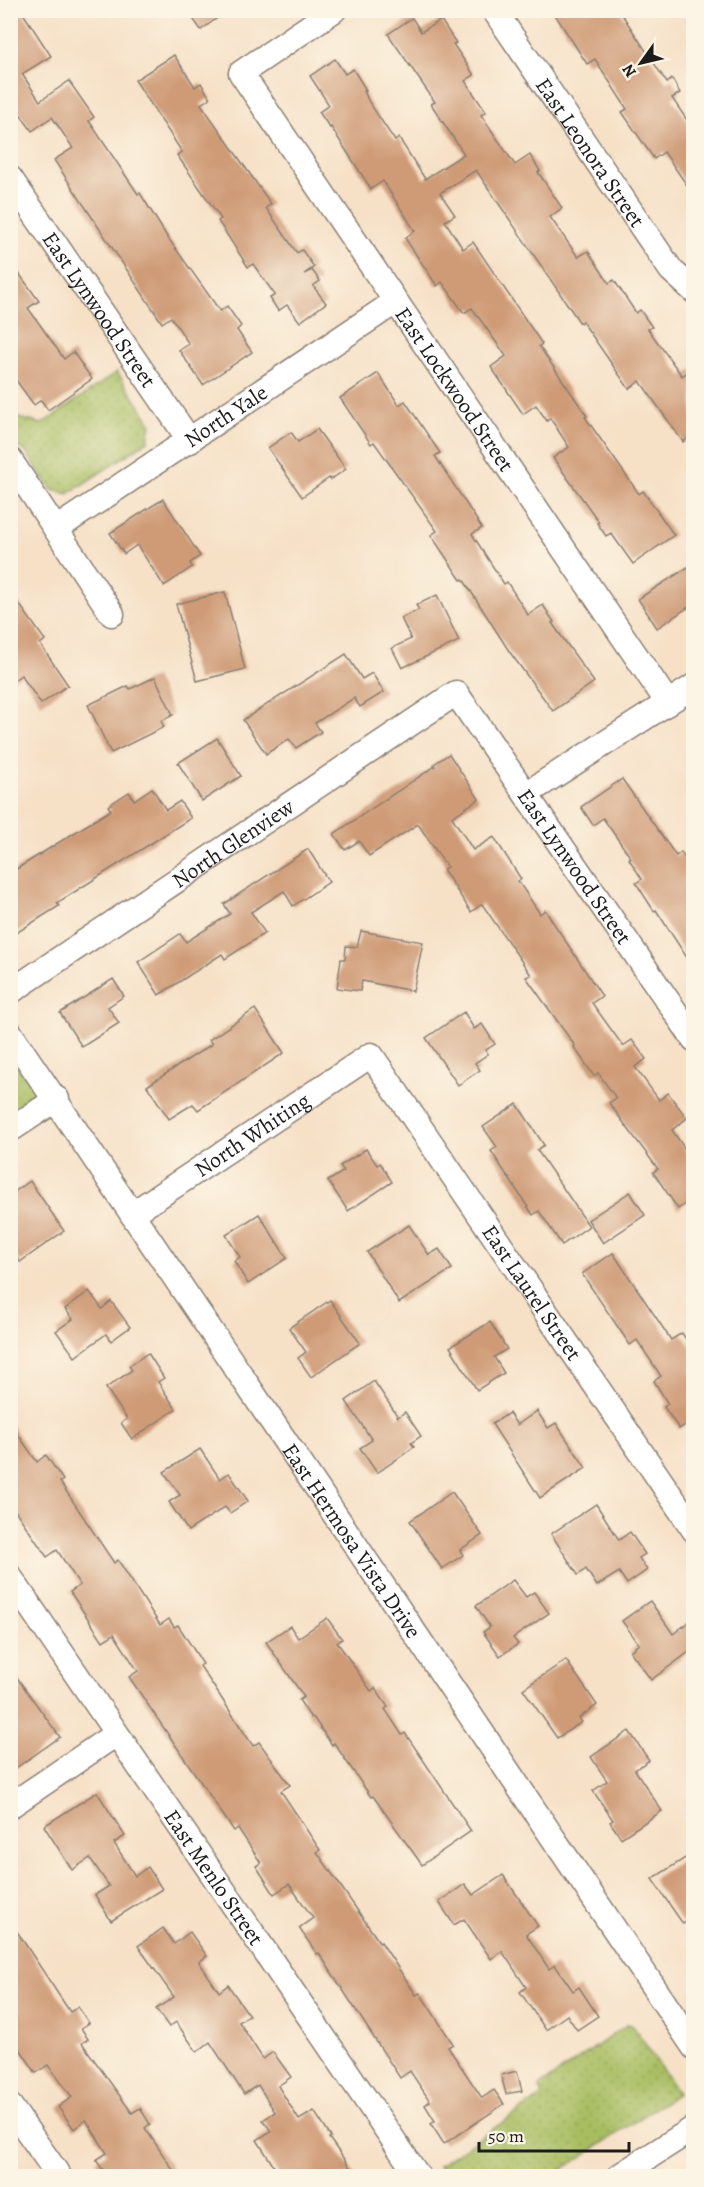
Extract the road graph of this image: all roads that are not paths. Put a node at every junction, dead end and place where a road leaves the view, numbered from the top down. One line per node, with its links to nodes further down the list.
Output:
1 (334, 10): 5 (street, East Lockwood Street)
2 (494, 10): 4 (street, East Leonora Street)
3 (10, 178): 6 (street, East Lynwood Street)
4 (693, 291)
5 (395, 302): 6 (street, North Yale); 12 (street, East Lockwood Street)
6 (190, 441): 8 (street, North Yale)
7 (10, 460): 8 (street)
8 (56, 529): 9 (street)
9 (112, 614)
10 (693, 686): 12 (street)
11 (456, 693): 13 (street, East Lynwood Street); 14 (street, North Glenview)
12 (668, 703): 13 (street)
13 (526, 794): 16 (street, East Lynwood Street)
14 (10, 992)
15 (10, 1033): 18 (street, East Hermosa Vista Drive)
16 (693, 1039)
17 (371, 1055): 20 (street, North Whiting); 21 (street, East Laurel Street)
18 (57, 1099): 19 (street); 20 (street, East Hermosa Vista Drive)
19 (10, 1130)
20 (132, 1214): 25 (street, East Hermosa Vista Drive)
21 (693, 1530)
22 (10, 1577): 23 (street, East Menlo Street)
23 (116, 1734): 24 (street); 29 (street, East Menlo Street)
24 (10, 1806)
25 (693, 2047)
26 (10, 2106): 28 (street)
27 (693, 2128): 30 (street)
28 (59, 2176)
29 (418, 2176)
30 (619, 2176)

